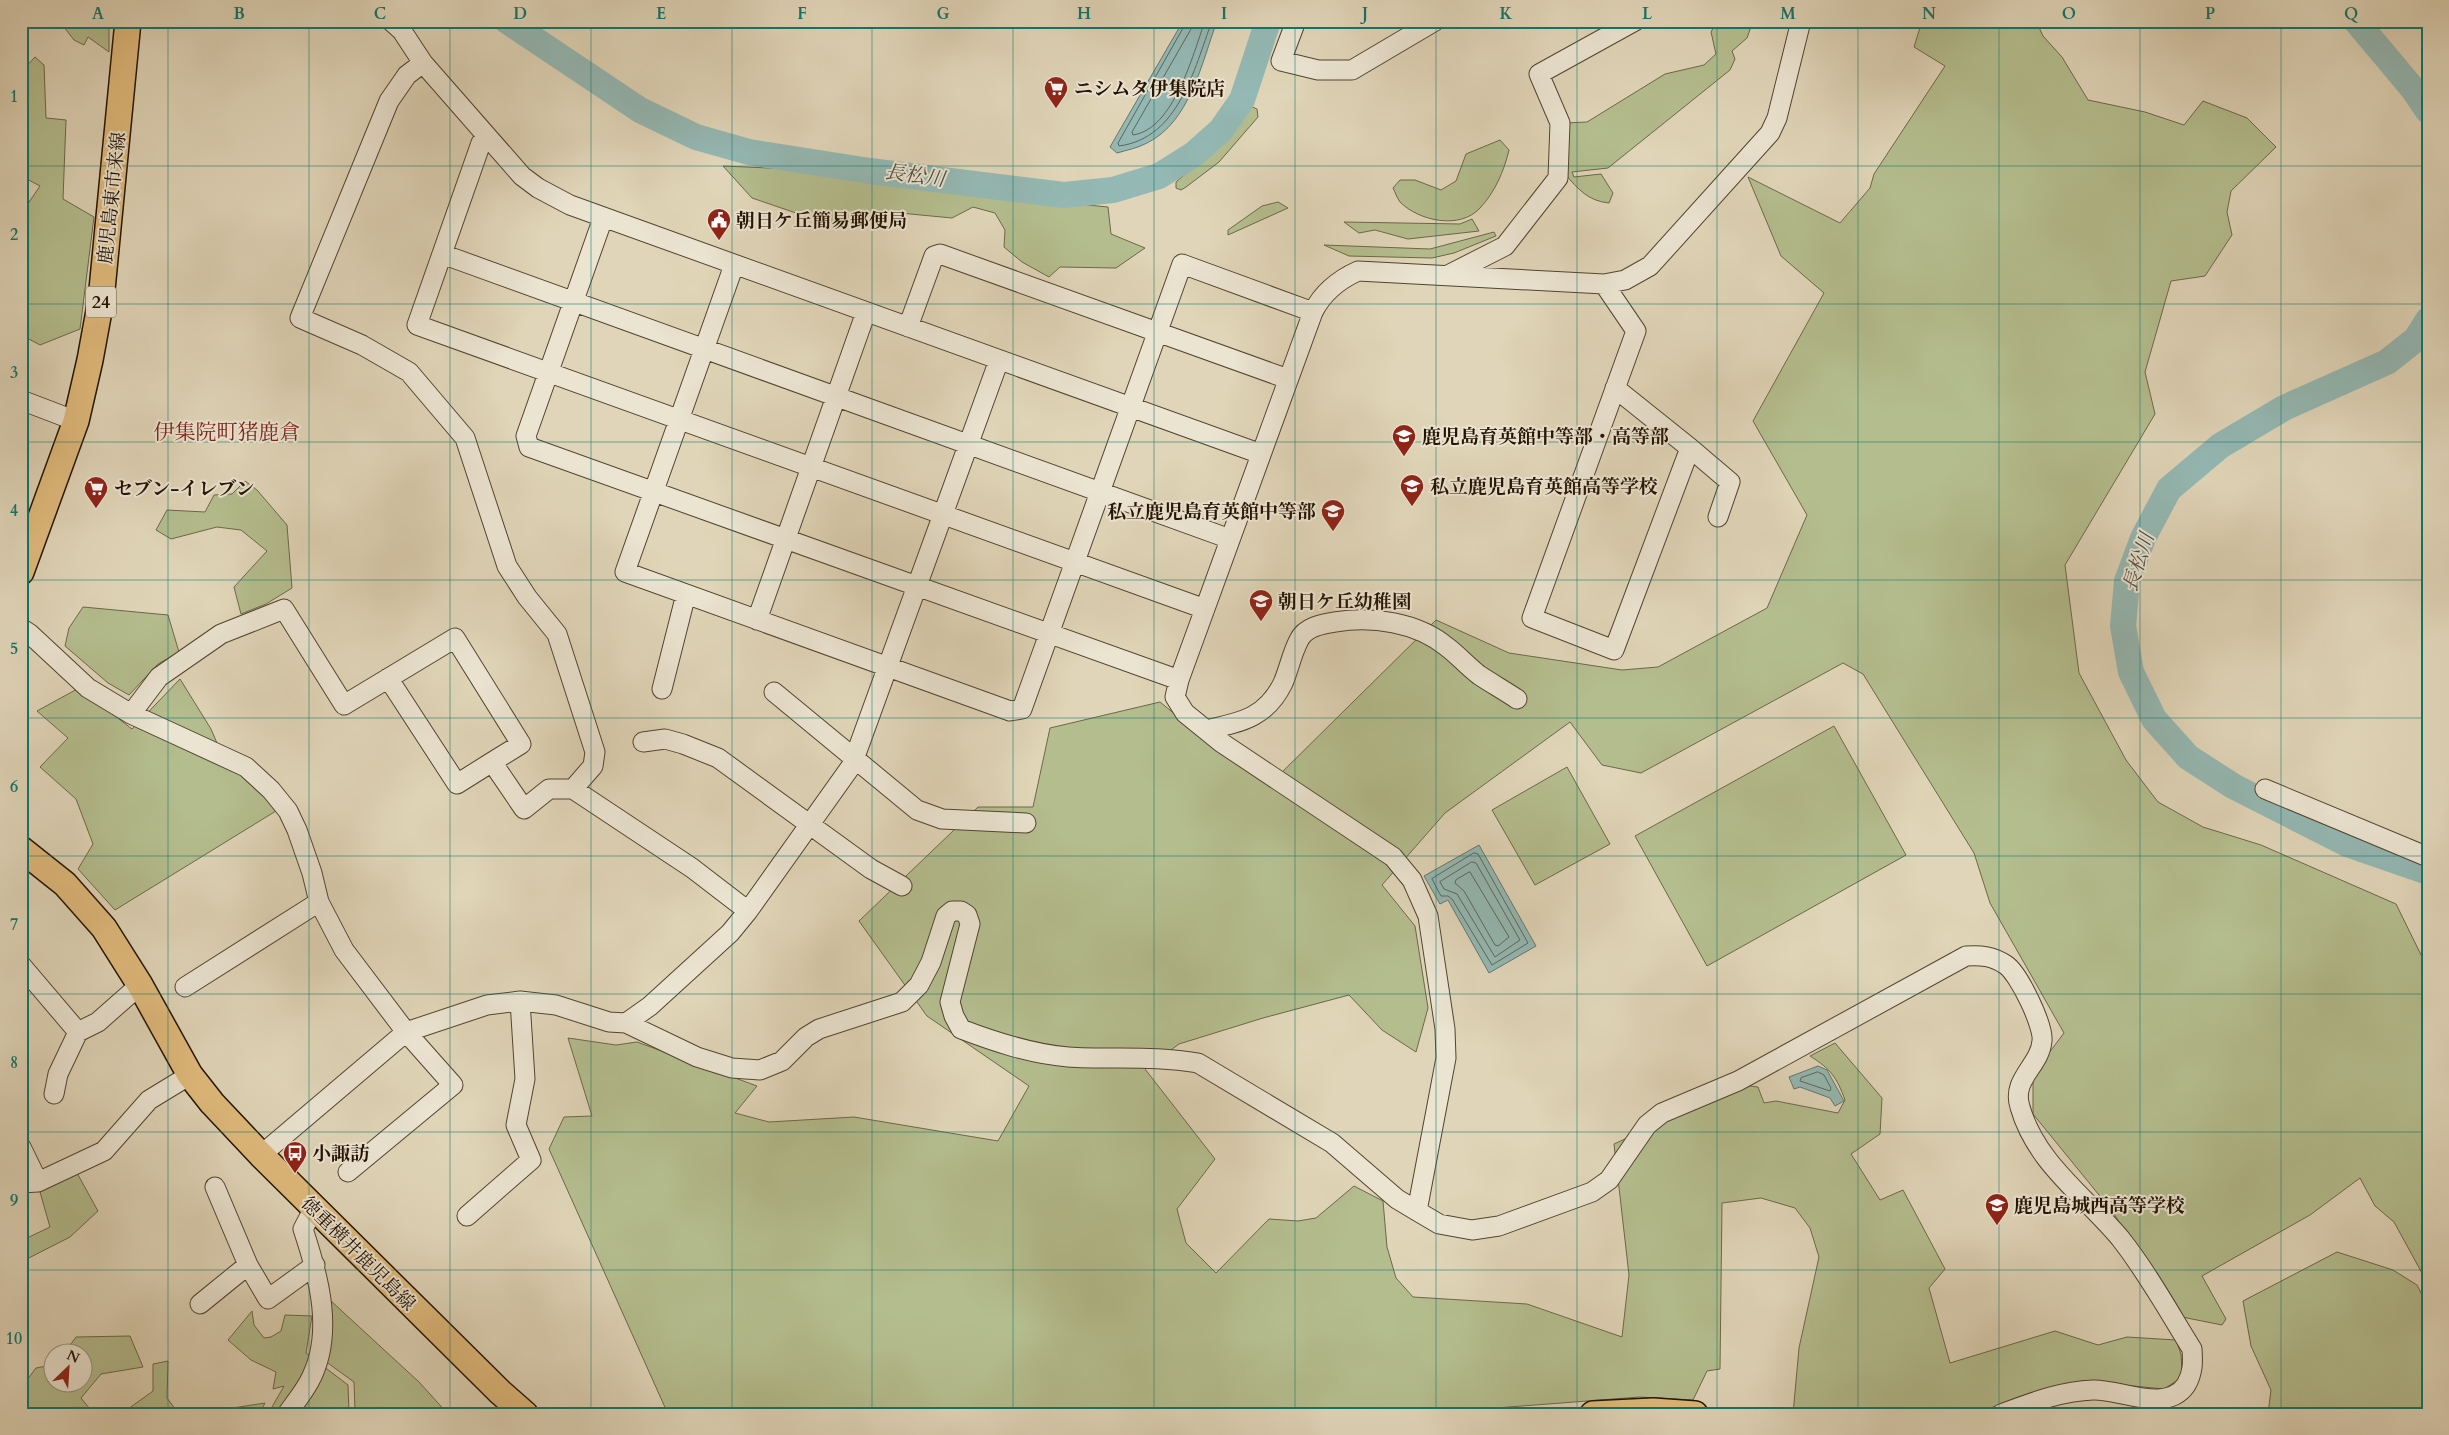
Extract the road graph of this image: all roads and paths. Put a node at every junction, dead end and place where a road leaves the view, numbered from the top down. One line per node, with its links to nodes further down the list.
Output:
1 (128, 21): 28 (main road, 鹿児島東市来線 / 24)
2 (1296, 21): 3 (street)
3 (1435, 21)
4 (1635, 21): 12 (street)
5 (1801, 21): 13 (street)
6 (402, 24): 7 (street)
7 (423, 63): 8 (street); 58 (street)
8 (486, 136): 9 (street); 10 (street)
9 (603, 218): 11 (street); 14 (street)
10 (442, 254): 14 (street); 21 (street)
11 (734, 265): 15 (street); 19 (street)
12 (1447, 275): 13 (street); 16 (street)
13 (1604, 284): 23 (street)
14 (573, 303): 19 (street); 21 (street)
15 (866, 312): 17 (street); 24 (street)
16 (1314, 312): 18 (street); 22 (street)
17 (908, 327): 18 (street); 20 (street)
18 (1158, 332): 22 (street); 26 (street)
19 (704, 350): 24 (street); 27 (street)
20 (999, 360): 26 (street); 29 (street)
21 (548, 373): 27 (street); 33 (street)
22 (1288, 379): 31 (street)
23 (1615, 388): 30 (street); 30 (street)
24 (836, 397): 29 (street); 32 (street)
25 (21, 400): 28 (street)
26 (1130, 407): 31 (street); 34 (street)
27 (679, 420): 32 (street); 33 (street)
28 (76, 421): 40 (main road, 鹿児島東市来線 / 24)
29 (968, 445): 34 (street); 35 (street)
30 (1690, 448): 36 (street)
31 (1261, 454): 38 (street)
32 (811, 467): 35 (street); 37 (street)
33 (654, 491): 37 (street); 42 (street)
34 (1100, 492): 38 (street); 39 (street)
35 (943, 514): 39 (street); 41 (street)
36 (1718, 517)
37 (786, 539): 41 (street); 44 (street)
38 (1230, 539): 43 (street)
39 (1075, 562): 43 (street); 46 (street)
40 (21, 572)
41 (916, 586): 46 (street); 47 (street)
42 (686, 594): 44 (street); 50 (street)
43 (1205, 609): 49 (street)
44 (757, 620): 47 (street)
45 (21, 628): 53 (street)
46 (1050, 634): 47 (street); 49 (street)
47 (887, 667): 56 (street)
48 (388, 678): 53 (street); 57 (street); 57 (street)
49 (1179, 680): 54 (street)
50 (662, 688)
51 (774, 692): 56 (street)
52 (1518, 699): 54 (street)
53 (131, 714): 65 (street)
54 (1206, 730): 82 (street)
55 (643, 742): 61 (street)
56 (854, 759): 60 (street); 61 (street)
57 (492, 762): 58 (street)
58 (573, 789): 66 (street)
59 (2265, 789): 63 (street)
60 (1026, 823)
61 (811, 824): 64 (street); 66 (street)
62 (21, 849): 68 (main road, 徳重横井鹿児島線)
63 (2428, 856)
64 (902, 886)
65 (319, 902): 69 (street); 73 (street)
66 (748, 911): 71 (street)
67 (21, 964): 72 (street)
68 (140, 984): 72 (street); 74 (main road, 徳重横井鹿児島線)
69 (185, 988)
70 (520, 1001): 71 (street); 73 (street); 83 (street)
71 (626, 1023): 82 (street)
72 (78, 1032): 75 (street)
73 (406, 1032): 77 (street); 78 (street)
74 (190, 1075): 77 (main road, 徳重横井鹿児島線); 79 (street)
75 (54, 1094)
76 (21, 1147): 79 (street)
77 (261, 1155): 81 (main road, 徳重横井鹿児島線)
78 (348, 1172)
79 (30, 1183)
80 (215, 1187): 84 (street)
81 (314, 1208): 85 (street); 88 (main road, 徳重横井鹿児島線)
82 (1417, 1211): 91 (street)
83 (467, 1216)
84 (248, 1265): 85 (street); 86 (street)
85 (315, 1265): 87 (street)
86 (200, 1304)
87 (286, 1414)
88 (525, 1414)
89 (1594, 1414): 90 (main road)
90 (1695, 1414)
91 (2001, 1414)

